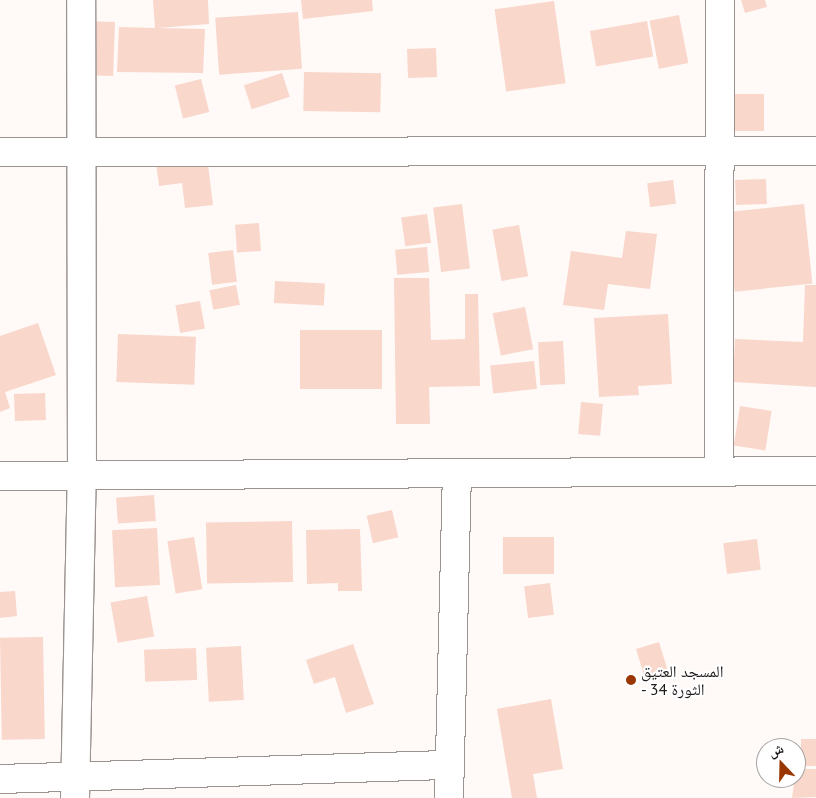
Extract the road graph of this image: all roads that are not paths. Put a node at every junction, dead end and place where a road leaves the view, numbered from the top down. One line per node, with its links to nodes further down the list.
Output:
1 (81, 0): 6 (street)
2 (720, 0): 3 (street)
3 (719, 151): 4 (street); 6 (street); 7 (street)
4 (816, 151)
5 (0, 152): 6 (street)
6 (79, 153): 11 (street)
7 (719, 470): 8 (street); 10 (street)
8 (816, 471)
9 (0, 476): 11 (street)
10 (457, 476): 11 (street); 12 (street)
11 (82, 477): 14 (street)
12 (450, 765): 14 (street); 15 (street)
13 (0, 779): 14 (street)
14 (75, 788)
15 (449, 798)

